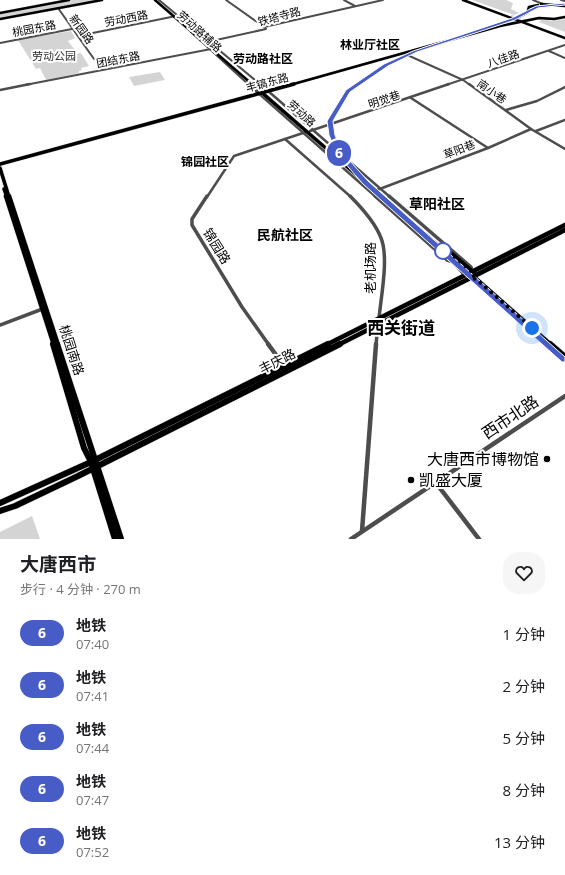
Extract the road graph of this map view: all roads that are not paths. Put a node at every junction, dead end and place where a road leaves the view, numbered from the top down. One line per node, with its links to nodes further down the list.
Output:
1 (69, 0): 13 (main road)
2 (102, 0): 14 (main road)
3 (156, 0): 20 (main road, 劳动路)
4 (226, 0): 28 (street)
5 (344, 0): 12 (street)
6 (383, 0): 12 (street, 铁塔寺路)
7 (464, 0): 21 (main road); 25 (main road)
8 (534, 0): 10 (street)
9 (561, 0): 11 (street)
10 (541, 4): 11 (main road); 25 (main road, 丰镐东路)
11 (565, 4)
12 (355, 6): 28 (street, 铁塔寺路)
13 (29, 7): 15 (main road); 17 (main road)
14 (58, 8): 17 (main road); 29 (street, 新园路)
15 (21, 9): 16 (main road); 18 (main road)
16 (0, 13)
17 (33, 13): 18 (main road)
18 (25, 14): 24 (main road)
19 (535, 15): 23 (main road)
20 (175, 16): 30 (street, 劳动西路); 33 (main road, 劳动路)
21 (511, 16)
22 (565, 17): 23 (main road, 丰镐东路)
23 (542, 18): 26 (main road, 丰镐东路)
24 (0, 19)
25 (518, 19): 26 (main road, 丰镐东路); 31 (main road); 37 (main road, 丰镐东路); 43 (main road, 丰镐东路)
26 (525, 20): 31 (main road)
27 (529, 22): 31 (main road)
28 (264, 27): 33 (street, 铁塔寺路)
29 (72, 29): 30 (street, 新园路); 32 (street, 桃园东路)
30 (78, 36): 39 (street, 新园路)
31 (565, 37)
32 (0, 43)
33 (205, 43): 35 (main road, 劳动路)
34 (565, 45): 36 (street, 八佳路)
35 (212, 49): 42 (street, 团结东路); 43 (main road, 劳动路)
36 (549, 51): 38 (street); 40 (street, 八佳路)
37 (405, 54): 40 (street, 南小巷); 43 (main road, 丰镐东路)
38 (565, 58)
39 (94, 59)
40 (463, 80): 44 (street, 明觉巷); 45 (street, 南小巷)
41 (565, 87): 45 (street)
42 (0, 89)
43 (262, 91): 49 (main road, 劳动路); 53 (main road, 丰镐东路)
44 (411, 98): 49 (street, 明觉巷); 51 (street, 草阳巷)
45 (506, 110): 47 (street, 南小巷)
46 (565, 120): 48 (street)
47 (531, 129): 48 (street, 南小巷); 51 (street)
48 (536, 131): 52 (street, 南小巷)
49 (308, 132): 50 (street, 锦园路); 56 (main road, 劳动路); 59 (street)
50 (285, 139): 62 (street, 老机场路); 66 (street, 锦园路)
51 (488, 148): 56 (street, 草阳巷)
52 (565, 149)
53 (0, 163)
54 (0, 168): 61 (main road, 桃园南路)
55 (0, 177): 61 (main road, 桃园南路)
56 (377, 190): 59 (main road, 劳动路); 60 (main road, 劳动路)
57 (565, 225): 60 (main road, 丰庆路)
58 (565, 230): 60 (main road, 丰庆路)
59 (453, 262): 60 (main road, 劳动路)
60 (471, 275): 62 (main road, 丰庆路); 64 (main road); 65 (main road)
61 (44, 308): 63 (street); 68 (main road, 桃园南路); 68 (main road, 桃园南路)
62 (379, 321): 66 (main road, 丰庆路); 72 (street, 老机场路)
63 (0, 325)
64 (565, 354)
65 (565, 357)
66 (286, 367): 68 (main road, 丰庆路)
67 (565, 396): 69 (street, 西市北路)
68 (95, 464): 70 (main road, 丰庆路); 71 (main road, 丰庆路); 73 (main road, 桃园南路); 74 (main road, 桃园南路)
69 (436, 483): 72 (street, 西市北路); 76 (street)
70 (0, 503)
71 (0, 511)
72 (362, 531): 75 (street, 西市北路)
73 (115, 539)
74 (122, 539)
75 (351, 539)
76 (480, 539)

